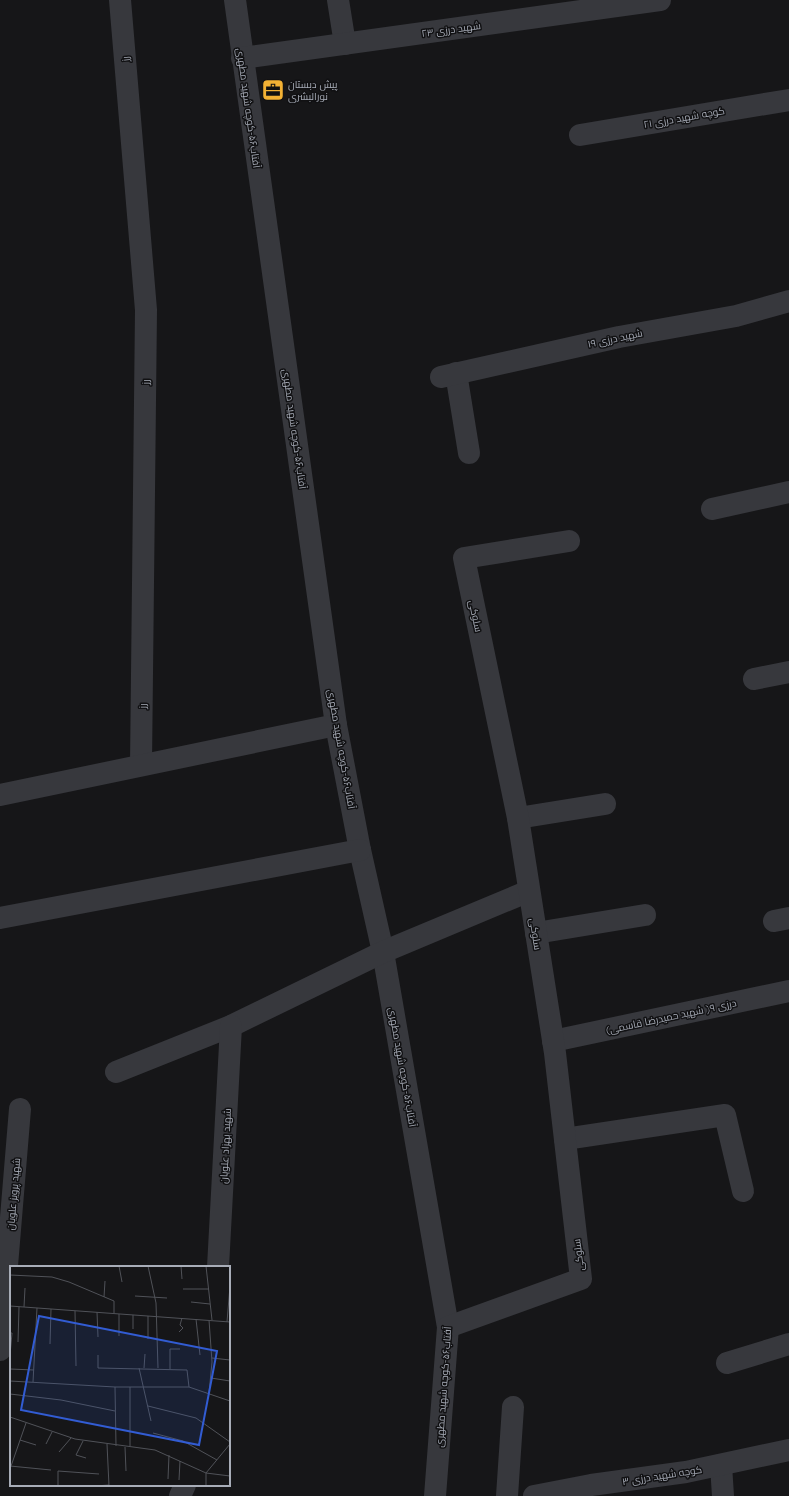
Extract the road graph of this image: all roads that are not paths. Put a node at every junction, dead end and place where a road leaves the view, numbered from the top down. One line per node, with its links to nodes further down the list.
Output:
1 (120, 0): 17 (street, رز)
2 (235, 0): 6 (street, آفتاب۵۶-كوچه شهيد مطهری)
3 (338, 0): 5 (street)
4 (660, 0): 5 (street, شهید درزی ۲۳)
5 (345, 44): 6 (street, شهید درزی ۲۳)
6 (242, 58): 16 (street, آفتاب۵۶-كوچه شهيد مطهری)
7 (789, 100): 8 (street, کوچه شهید درزی ۲۱)
8 (580, 134)
9 (789, 301): 10 (street, شهید درزی ۱۹)
10 (469, 453)
11 (789, 492): 12 (street)
12 (712, 509)
13 (569, 541): 20 (street, سلوکی)
14 (789, 672): 15 (street)
15 (754, 679)
16 (336, 725): 17 (street); 21 (street, آفتاب۵۶-كوچه شهيد مطهری)
17 (141, 765): 18 (street)
18 (0, 795)
19 (605, 804): 20 (street)
20 (518, 818): 22 (street, سلوکی)
21 (360, 850): 24 (street); 26 (street, آفتاب۵۶-كوچه شهيد مطهری)
22 (529, 891): 25 (street, سلوکی); 26 (street)
23 (646, 915): 25 (street)
24 (0, 918)
25 (536, 933): 29 (street, سلوکی)
26 (383, 952): 28 (street); 35 (street, آفتاب۵۶-كوچه شهيد مطهری)
27 (789, 992): 29 (street, درزی ۹( شهید حمیدرضا قاسمی))
28 (231, 1026): 30 (street); 34 (street, شهید بهزاد علویان)
29 (553, 1042): 32 (street, سلوکی)
30 (116, 1072)
31 (20, 1109): 37 (street, شهید پرویز علویان)
32 (565, 1139): 33 (street); 35 (street, سلوکی)
33 (743, 1191)
34 (218, 1266)
35 (448, 1327): 45 (street, آفتاب۵۶-كوچه شهيد مطهری)
36 (789, 1344): 38 (street)
37 (0, 1350)
38 (727, 1363)
39 (513, 1407): 46 (street)
40 (789, 1450): 41 (street, کوچه شهید درزی ۳)
41 (721, 1465): 43 (street, کوچه شهید درزی ۳); 48 (street)
42 (185, 1486): 44 (street)
43 (556, 1494): 47 (street, کوچه شهید درزی ۳)
44 (180, 1496)
45 (435, 1496)
46 (507, 1496)
47 (534, 1496)
48 (723, 1496)

